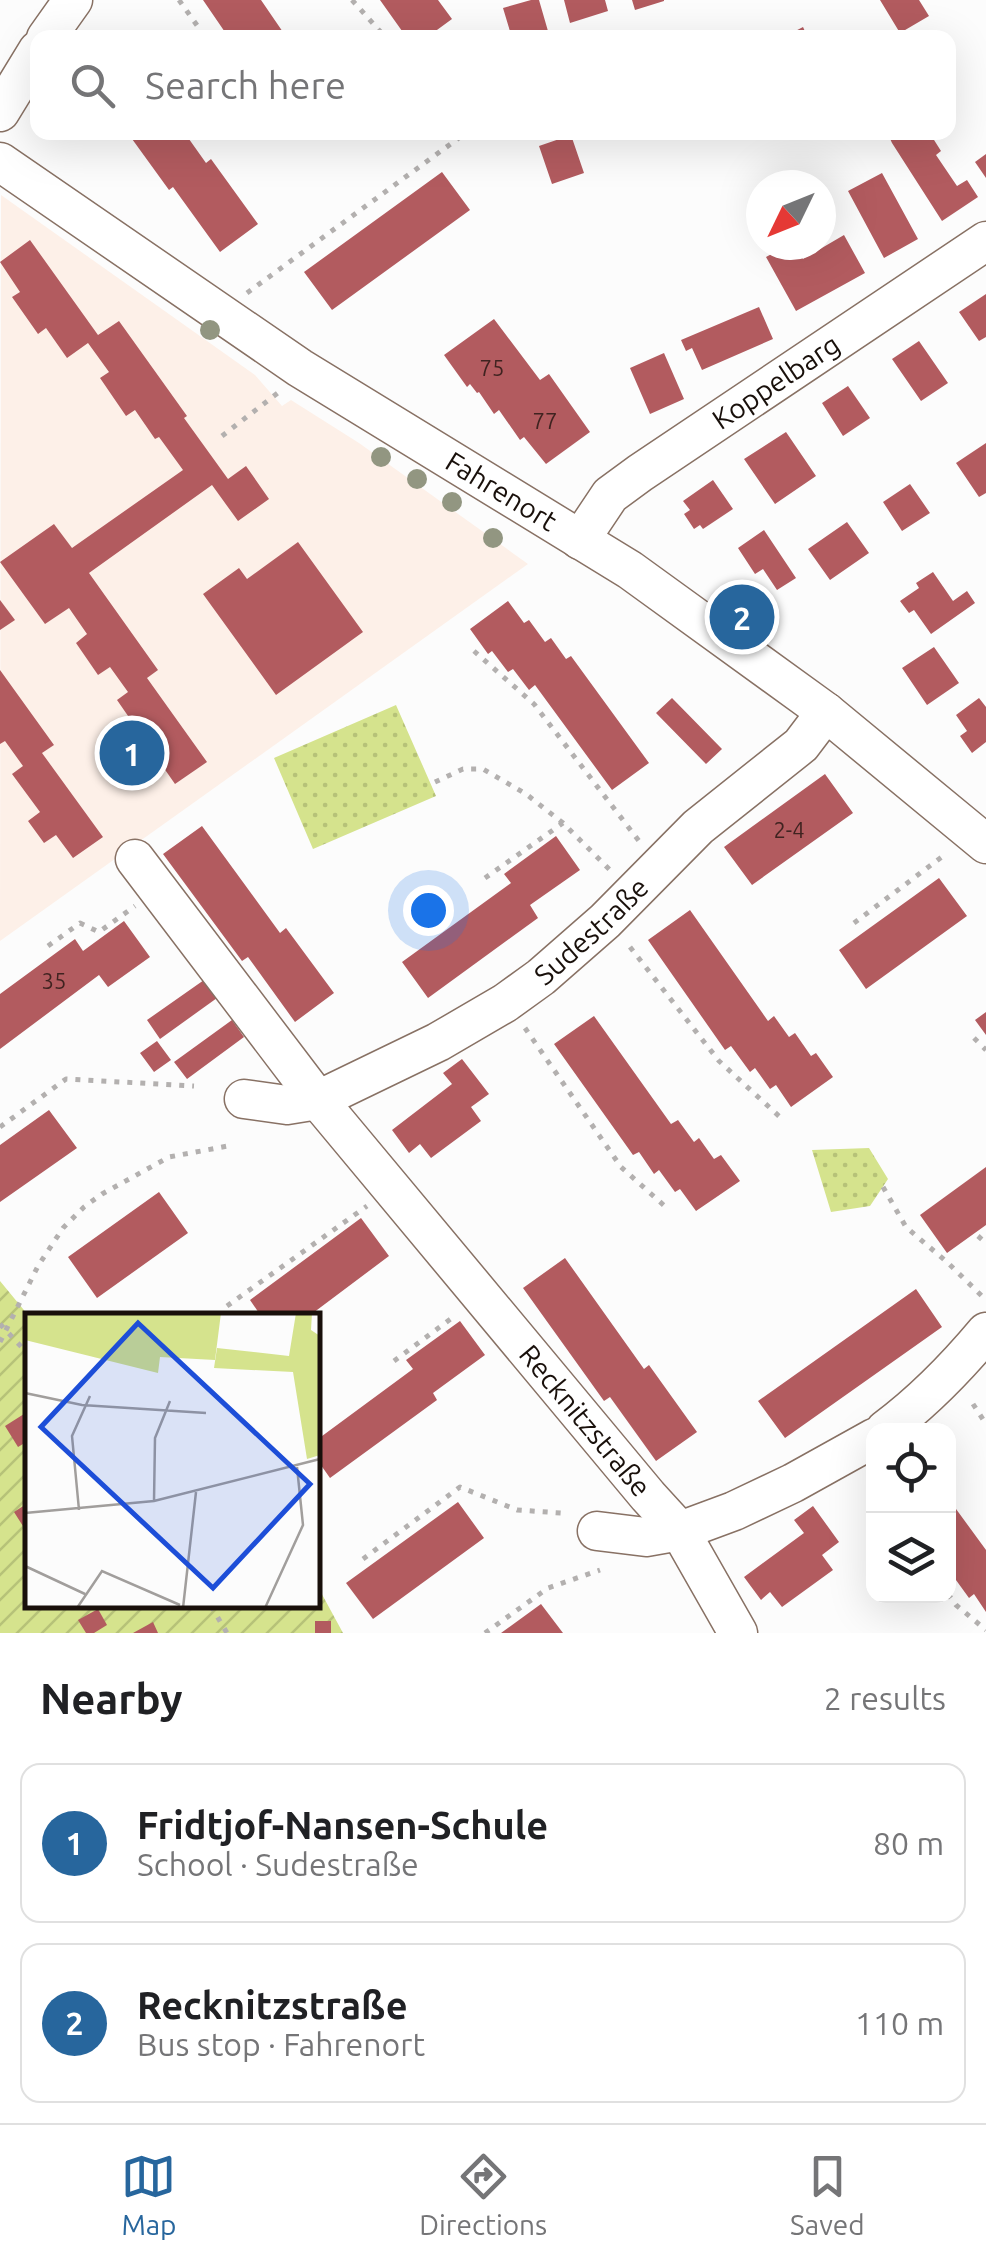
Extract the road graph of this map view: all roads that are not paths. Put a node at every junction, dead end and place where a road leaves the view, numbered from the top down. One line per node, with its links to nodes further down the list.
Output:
1 (73, 0): 2 (street)
2 (52, 30)
3 (30, 63): 4 (street)
4 (0, 112)
5 (0, 162): 7 (street, Fahrenort)
6 (986, 241): 7 (street, Koppelbarg)
7 (580, 540): 8 (street, Fahrenort)
8 (826, 712): 9 (street, Fahrenort); 12 (street, Sudestraße)
9 (972, 844)
10 (135, 859): 12 (street)
11 (244, 1099): 12 (street, Sudestraße)
12 (318, 1100): 17 (street, Recknitzstraße)
13 (986, 1332): 14 (street)
14 (894, 1423)
15 (866, 1442): 17 (street, Recknitzstraße)
16 (597, 1531): 17 (street, Recknitzstraße)
17 (680, 1531): 18 (street, Recknitzstraße)
18 (738, 1633)

